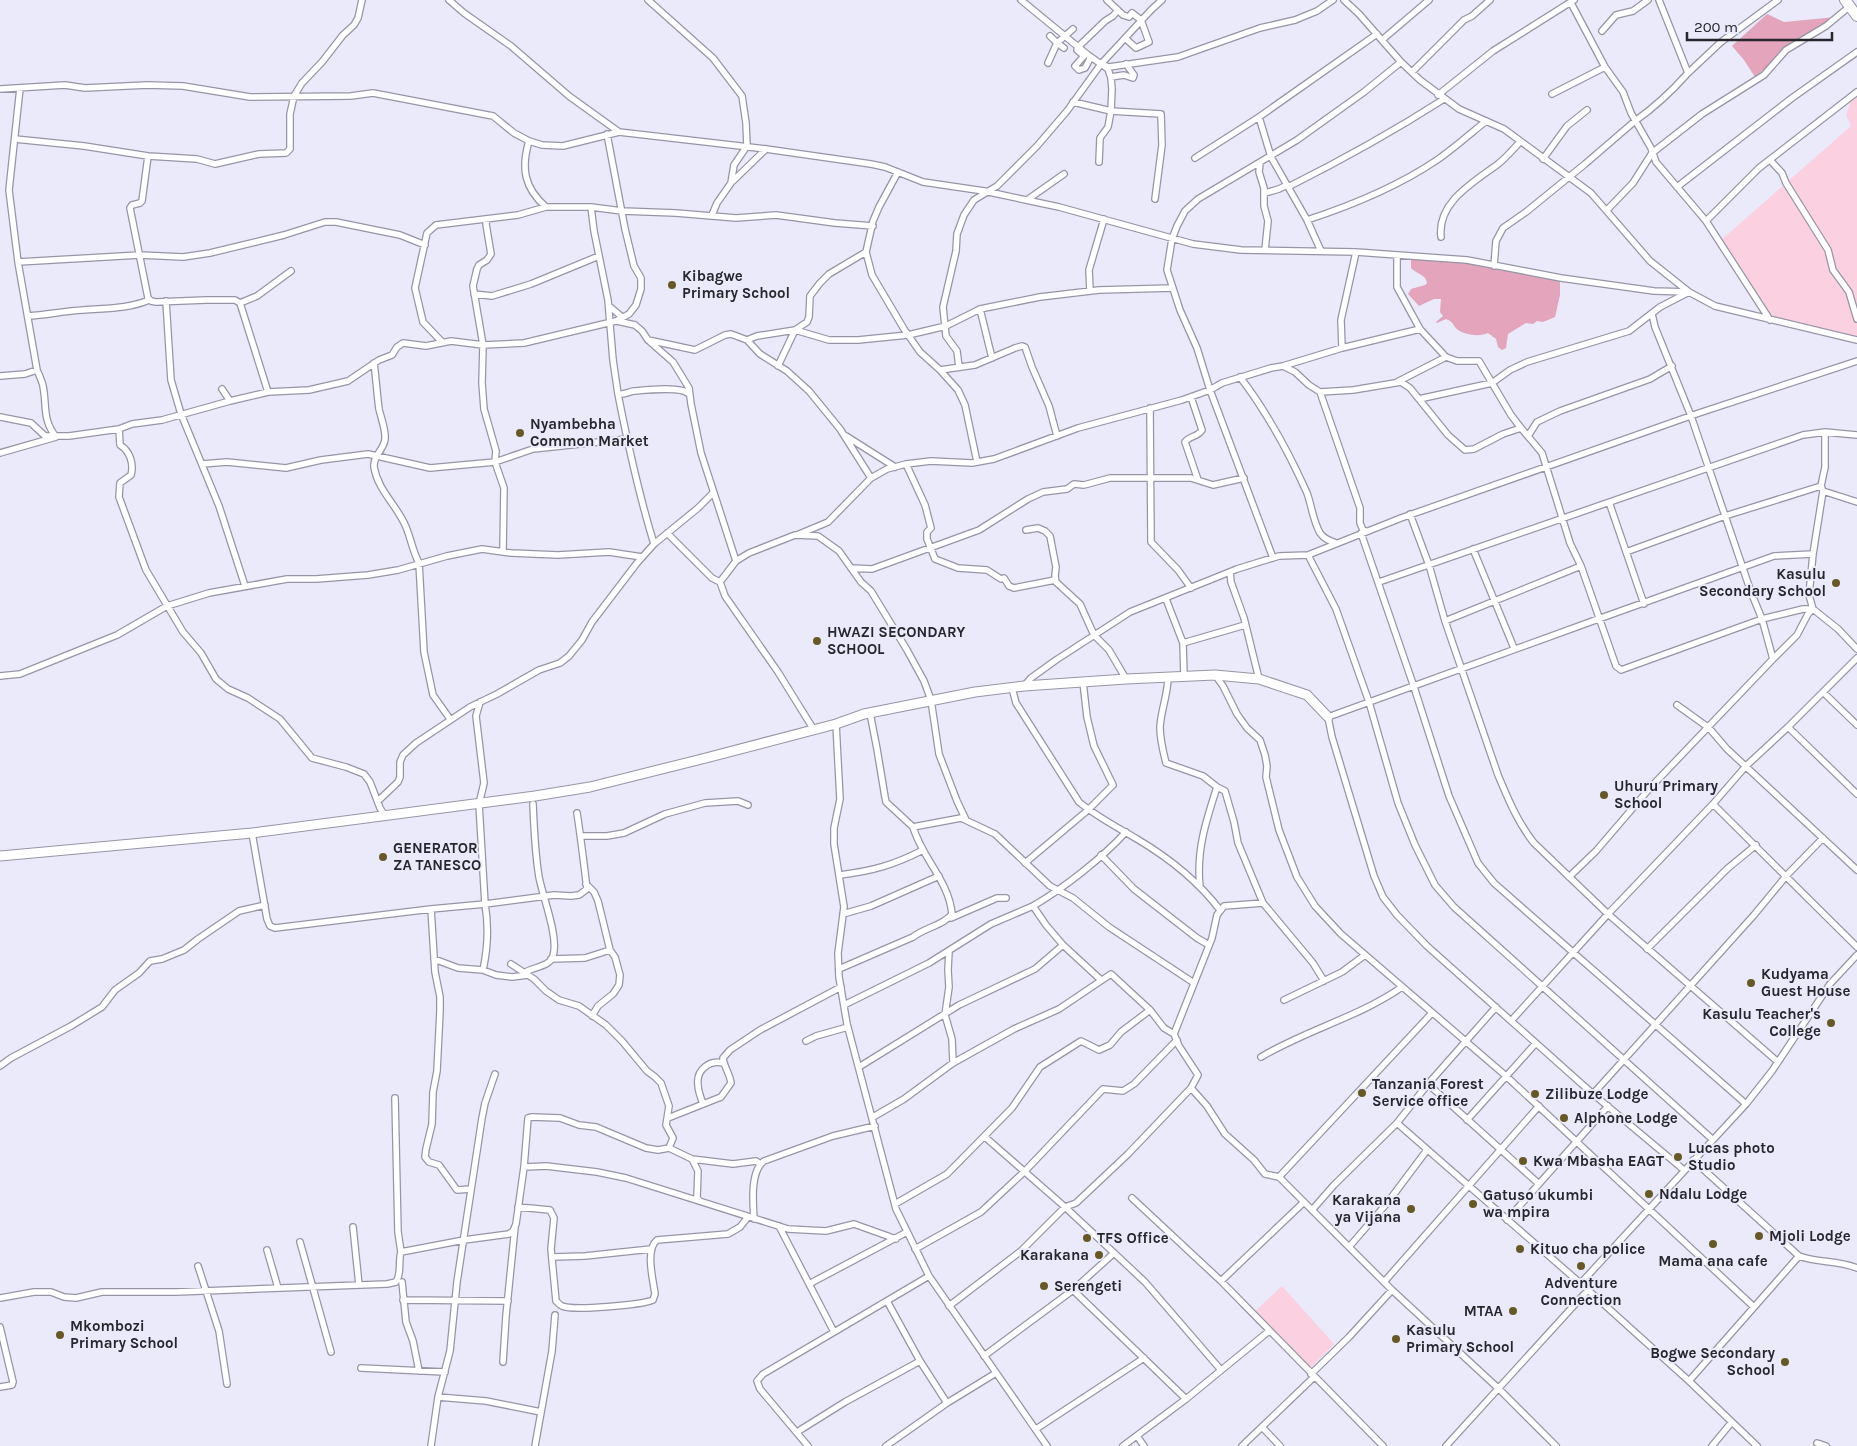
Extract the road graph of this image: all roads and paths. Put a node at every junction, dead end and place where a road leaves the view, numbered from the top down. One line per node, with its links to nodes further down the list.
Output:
1 (362, 0): 46 (street)
2 (449, 0): 54 (street)
3 (648, 0): 59 (street)
4 (1022, 0): 20 (street)
5 (1109, 0): 16 (street)
6 (1162, 0): 18 (street)
7 (1333, 0): 36 (street)
8 (1344, 0): 23 (street)
9 (1429, 0): 27 (street)
10 (1490, 0): 38 (street)
11 (1648, 0): 22 (street)
12 (1660, 0): 39 (street)
13 (1572, 1): 37 (street); 45 (street)
14 (1775, 1): 39 (street)
15 (1847, 3): 17 (highway); 61 (street)
16 (1118, 10): 18 (street); 29 (street)
17 (1857, 16)
18 (1141, 20): 26 (street); 26 (street)
19 (1061, 21): 20 (street)
20 (1056, 27): 25 (street)
21 (1073, 29): 25 (street)
22 (1602, 31)
23 (1377, 34): 27 (street); 51 (street)
24 (1050, 36): 28 (street)
25 (1066, 36): 28 (street); 29 (street)
26 (1125, 38): 35 (street)
27 (1382, 40): 33 (street)
28 (1057, 42): 30 (street); 34 (street)
29 (1078, 47): 32 (street); 32 (street)
30 (1064, 48)
31 (1857, 52): 74 (street)
32 (1091, 57): 35 (street)
33 (1401, 62): 38 (street); 63 (street)
34 (1048, 63)
35 (1101, 64): 36 (street); 40 (street); 48 (street)
36 (1126, 64): 40 (street)
37 (1605, 67): 44 (street); 53 (street)
38 (1412, 72): 45 (street)
39 (1688, 73): 53 (street)
40 (1111, 77): 49 (street)
41 (20, 88): 42 (street); 46 (street); 56 (street)
42 (0, 89)
43 (1857, 92): 66 (street)
44 (1552, 94)
45 (1438, 95): 47 (street)
46 (294, 96): 57 (street); 62 (street)
47 (1444, 99): 52 (street); 73 (street)
48 (1073, 102): 49 (street); 75 (street)
49 (1111, 110): 67 (street); 77 (street)
50 (1587, 110): 65 (street)
51 (1260, 117): 63 (street); 64 (street)
52 (1486, 121): 58 (street); 86 (street)
53 (1635, 121): 61 (street); 71 (street)
54 (619, 132): 55 (street); 59 (street)
55 (607, 134): 57 (street); 82 (street)
56 (15, 139): 62 (street); 99 (street)
57 (529, 142): 79 (street)
58 (1520, 142): 65 (street); 89 (street)
59 (747, 146): 60 (street); 72 (street)
60 (766, 149): 69 (street); 72 (street)
61 (1652, 153): 74 (street); 81 (street)
62 (148, 156): 96 (street)
63 (1270, 157): 68 (street); 73 (street)
64 (1195, 158)
65 (1543, 159): 71 (street)
66 (1770, 160): 87 (street); 113 (street)
67 (1099, 162)
68 (1260, 163): 76 (street); 90 (street)
69 (898, 172): 75 (street); 88 (street)
70 (1064, 174): 78 (street)
71 (1567, 178): 81 (street); 100 (street)
72 (731, 182): 83 (street)
73 (1287, 186): 76 (street); 86 (street)
74 (1677, 187): 87 (street)
75 (987, 192): 78 (street); 116 (street)
76 (1265, 193): 92 (street)
77 (1155, 199)
78 (1027, 200): 84 (street)
79 (546, 207): 80 (street); 85 (street)
80 (592, 207): 82 (street); 98 (street)
81 (1607, 210): 104 (street)
82 (622, 211): 83 (street); 114 (street)
83 (712, 215): 88 (street)
84 (1104, 219): 90 (street); 103 (street)
85 (487, 220): 91 (street); 105 (street)
86 (1307, 220): 93 (street)
87 (1706, 221): 115 (street)
88 (872, 226): 94 (street)
89 (1442, 237)
90 (1172, 239): 92 (street); 102 (street)
91 (424, 245): 96 (street); 123 (street)
92 (1265, 250): 93 (street)
93 (1321, 251): 95 (street)
94 (866, 252): 118 (street); 119 (street)
95 (1356, 252): 97 (street); 125 (street)
96 (140, 255): 99 (street); 106 (street)
97 (1397, 255): 100 (street); 117 (street)
98 (599, 256): 105 (street); 109 (street)
99 (18, 262): 112 (street)
100 (1494, 266): 104 (street)
101 (291, 271): 108 (street)
102 (1173, 288): 103 (street); 141 (street)
103 (1090, 291): 110 (street)
104 (1689, 292): 111 (street); 115 (street)
105 (474, 294): 124 (street)
106 (149, 300): 107 (street); 112 (street)
107 (166, 302): 108 (street); 150 (street)
108 (240, 303): 142 (street)
109 (609, 306): 114 (street); 114 (street)
110 (980, 309): 116 (street); 127 (street)
111 (1652, 314): 132 (street); 139 (street)
112 (28, 316): 134 (street)
113 (1857, 319)
114 (616, 320): 120 (street); 124 (street); 144 (street)
115 (1770, 320): 122 (street)
116 (946, 326): 119 (street); 133 (street)
117 (1420, 329): 125 (street); 126 (street)
118 (795, 330): 119 (street); 121 (street); 130 (street)
119 (908, 335): 135 (street)
120 (648, 340): 121 (street); 145 (street)
121 (747, 340): 130 (street)
122 (1857, 340)
123 (442, 342): 124 (street); 129 (street)
124 (483, 345): 164 (street)
125 (1342, 348): 131 (street)
126 (1446, 357): 138 (street); 139 (street)
127 (992, 358): 133 (street); 158 (street)
128 (1857, 361): 151 (street)
129 (374, 363): 142 (street); 163 (street)
130 (778, 366): 156 (street)
131 (1283, 366): 137 (street); 143 (street)
132 (1672, 366): 151 (street); 159 (street)
133 (958, 367): 135 (street)
134 (37, 370): 136 (street); 160 (street)
135 (940, 370): 165 (street)
136 (0, 376)
137 (1240, 378): 141 (street); 186 (street)
138 (1396, 382): 143 (street); 147 (street)
139 (1492, 383): 147 (street); 153 (street)
140 (222, 389): 148 (street)
141 (1210, 390): 146 (street); 173 (street)
142 (268, 392): 148 (street)
143 (1320, 392): 183 (street)
144 (618, 394): 145 (street); 161 (street)
145 (690, 394): 176 (street)
146 (1191, 397): 149 (street); 174 (street)
147 (1419, 399): 153 (street)
148 (230, 401): 150 (street)
149 (1150, 408): 158 (street); 172 (street)
150 (181, 414): 154 (street); 166 (street)
151 (1691, 416): 169 (street); 170 (street)
152 (0, 417): 160 (street)
153 (1521, 428): 159 (street)
154 (118, 429): 160 (street); 211 (street)
155 (1826, 432): 157 (street); 170 (street); 175 (street)
156 (844, 435): 168 (street); 171 (street)
157 (1857, 435)
158 (1057, 436): 165 (street)
159 (1528, 436): 169 (street)
160 (56, 437): 162 (street)
161 (627, 439): 164 (street); 187 (street)
162 (0, 453)
163 (376, 456): 164 (street); 166 (street); 197 (street)
164 (495, 462): 190 (street)
165 (977, 462): 167 (street)
166 (202, 464): 206 (street)
167 (906, 464): 168 (street); 188 (street)
168 (894, 467): 171 (street)
169 (1546, 467): 179 (street); 181 (street)
170 (1709, 468): 177 (street); 180 (street)
171 (871, 478): 185 (street)
172 (1151, 478): 174 (street); 188 (street); 207 (street)
173 (1244, 478): 174 (street); 195 (street)
174 (1198, 480)
175 (1822, 488): 178 (street); 180 (street); 192 (street)
176 (713, 494): 184 (street); 196 (street)
177 (1610, 502): 181 (street); 191 (street)
178 (1857, 502)
179 (1410, 514): 183 (street); 198 (street)
180 (1725, 516): 191 (street); 201 (street)
181 (1562, 518): 189 (street); 199 (street)
182 (1026, 530): 203 (street)
183 (1363, 532): 186 (street); 205 (street)
184 (667, 533): 187 (street); 204 (street)
185 (795, 535): 196 (street); 200 (street)
186 (1336, 543): 193 (street)
187 (654, 544): 194 (street)
188 (930, 547): 200 (street); 203 (street)
189 (1473, 549): 198 (street); 209 (street)
190 (503, 551): 194 (street); 197 (street)
191 (1626, 552): 210 (street)
192 (1813, 554): 201 (street); 212 (street)
193 (1308, 555): 195 (street); 237 (street)
194 (642, 557): 236 (street)
195 (1274, 558): 202 (street)
196 (736, 561): 204 (street)
197 (419, 563): 206 (street); 241 (street)
198 (1429, 565): 205 (street); 215 (street)
199 (1581, 566): 209 (street); 213 (street)
200 (851, 568): 235 (street)
201 (1743, 568): 210 (street); 214 (street)
202 (1230, 572): 207 (street); 216 (street)
203 (1055, 580): 217 (street)
204 (720, 582): 246 (street)
205 (1379, 582): 232 (street)
206 (245, 586): 211 (street)
207 (1191, 588): 208 (street)
208 (1166, 599): 217 (street); 218 (street)
209 (1495, 600): 215 (street); 219 (street)
210 (1644, 604): 213 (street)
211 (167, 606): 225 (street); 250 (street)
212 (1813, 609): 214 (street); 220 (street); 222 (street)
213 (1600, 619): 214 (street); 219 (street)
214 (1762, 619): 222 (street)
215 (1445, 621): 223 (street)
216 (1245, 625): 218 (street); 229 (street)
217 (1094, 635): 228 (street); 231 (street)
218 (1183, 643): 226 (street)
219 (1514, 648): 223 (street)
220 (1857, 650)
221 (1857, 658): 234 (street)
222 (1774, 659): 245 (street)
223 (1462, 670): 232 (street); 273 (street)
224 (1215, 675): 226 (street); 229 (street); 295 (street)
225 (0, 676)
226 (1184, 676): 227 (street)
227 (1168, 677): 228 (street); 248 (street)
228 (1126, 679): 230 (street)
229 (1260, 679): 240 (street)
230 (1083, 682): 231 (street); 255 (street)
231 (1024, 686): 233 (street)
232 (1414, 687): 237 (street); 294 (street)
233 (1012, 688): 235 (street); 255 (street)
234 (1823, 692): 243 (street); 244 (street)
235 (931, 700): 239 (street); 258 (street)
236 (480, 702): 241 (street); 251 (street)
237 (1369, 702): 240 (street); 307 (street)
238 (1677, 705): 245 (street)
239 (870, 713): 242 (street); 259 (street)
240 (1328, 717): 312 (street)
241 (450, 719): 250 (street)
242 (836, 724): 246 (street); 270 (street)
243 (1857, 725)
244 (1788, 727): 247 (street); 249 (street)
245 (1709, 728): 247 (street); 273 (street)
246 (814, 730): 251 (street)
247 (1746, 766): 253 (street); 263 (street)
248 (1217, 787): 275 (street); 279 (street)
249 (1857, 794)
250 (378, 801): 257 (street)
251 (479, 804): 257 (street); 280 (street)
252 (533, 804): 277 (street)
253 (1713, 804): 264 (street); 286 (street)
254 (748, 805): 262 (street)
255 (1088, 810): 260 (street); 268 (street)
256 (577, 813): 262 (street)
257 (385, 816): 261 (street)
258 (966, 820): 259 (street); 268 (street)
259 (913, 827): 265 (street)
260 (1126, 832): 266 (street); 275 (street)
261 (252, 833): 267 (street); 281 (street)
262 (581, 836): 274 (street)
263 (1823, 838): 269 (street); 272 (street)
264 (1756, 845): 272 (street); 291 (street)
265 (923, 850): 270 (street); 271 (street)
266 (1101, 855): 276 (street); 289 (street)
267 (0, 856)
268 (1025, 863): 276 (street)
269 (1857, 870)
270 (840, 875): 285 (street)
271 (939, 876): 285 (street); 287 (street)
272 (1787, 876): 290 (street); 306 (street)
273 (1569, 877): 286 (street)
274 (586, 884): 277 (street); 292 (street)
275 (1200, 887): 284 (street)
276 (1059, 891): 282 (street); 305 (street)
277 (542, 897): 280 (street); 298 (street)
278 (1006, 898): 287 (street)
279 (1263, 903): 284 (street); 304 (street)
280 (485, 904): 283 (street); 300 (street)
281 (265, 905): 283 (street); 329 (street)
282 (1033, 906): 288 (street); 293 (street)
283 (431, 909): 297 (street)
284 (1220, 910): 289 (street)
285 (843, 914): 301 (street)
286 (1608, 914): 291 (street); 294 (street)
287 (949, 919): 301 (street)
288 (1064, 945): 303 (street); 315 (street)
289 (1209, 945): 305 (street)
290 (1857, 947)
291 (1647, 949): 306 (street)
292 (610, 950): 298 (street); 316 (street)
293 (949, 951): 311 (street); 315 (street)
294 (1573, 952): 307 (street); 318 (street)
295 (1366, 955): 304 (street); 309 (street)
296 (1857, 955): 326 (street)
297 (434, 959): 300 (street); 361 (street)
298 (552, 959): 302 (street)
299 (511, 964): 302 (street)
300 (483, 970): 302 (street)
301 (839, 970): 308 (street)
302 (526, 974): 316 (street)
303 (1102, 980): 313 (street); 327 (street)
304 (1324, 981): 310 (street)
305 (1194, 983): 320 (street)
306 (1689, 985): 318 (street); 326 (street)
307 (1542, 986): 317 (street); 325 (street)
308 (841, 987): 311 (street); 328 (street)
309 (1402, 987): 314 (street); 324 (street)
310 (1284, 1000)
311 (844, 1005): 319 (street)
312 (1496, 1007): 317 (street); 322 (street)
313 (1150, 1010): 320 (street); 346 (street)
314 (1432, 1012): 322 (street); 358 (street)
315 (944, 1015): 327 (street); 330 (street)
316 (592, 1016): 342 (street)
317 (1511, 1021): 323 (street)
318 (1656, 1024): 325 (street); 338 (street)
319 (848, 1027): 321 (street); 330 (street)
320 (1175, 1037): 334 (street); 357 (street)
321 (806, 1040)
322 (1465, 1042): 332 (street); 333 (street)
323 (1536, 1043): 332 (street); 335 (street)
324 (1261, 1057)
325 (1625, 1060): 335 (street); 347 (street)
326 (1778, 1062): 338 (street)
327 (953, 1063): 341 (street)
328 (724, 1064): 337 (street); 337 (street)
329 (0, 1066)
330 (859, 1067): 341 (street)
331 (495, 1074): 361 (street)
332 (1506, 1076): 339 (street); 343 (street)
333 (1428, 1084): 343 (street); 344 (street)
334 (1192, 1088): 358 (street); 367 (street)
335 (1593, 1094): 340 (street)
336 (395, 1098): 383 (street)
337 (703, 1104): 342 (street)
338 (1746, 1104): 347 (street)
339 (1539, 1106): 348 (street); 351 (street)
340 (1608, 1106): 348 (street); 356 (street)
341 (873, 1117): 345 (street)
342 (668, 1118): 349 (street)
343 (1467, 1120): 351 (street)
344 (1397, 1123): 350 (street); 369 (street)
345 (875, 1126): 354 (street); 365 (street)
346 (985, 1136): 357 (street); 365 (street)
347 (1712, 1139): 353 (street)
348 (1576, 1141): 359 (street); 368 (street)
349 (669, 1148): 352 (street); 355 (street)
350 (1427, 1150): 360 (street); 379 (street)
351 (1501, 1150): 359 (street); 360 (street)
352 (692, 1159): 354 (street); 363 (street)
353 (1693, 1160): 356 (street); 385 (street)
354 (760, 1164): 370 (street)
355 (524, 1167): 363 (street); 366 (street)
356 (1684, 1170): 368 (street)
357 (1025, 1172): 367 (street); 381 (street)
358 (1279, 1177): 364 (street)
359 (1539, 1184): 371 (street)
360 (1468, 1187): 371 (street); 392 (street)
361 (471, 1189): 377 (street)
362 (1132, 1198): 390 (street)
363 (702, 1202): 370 (street)
364 (1304, 1202): 369 (street); 390 (street)
365 (895, 1204): 375 (street)
366 (518, 1207): 372 (street); 386 (street)
367 (1065, 1207): 384 (street); 407 (street)
368 (1649, 1208): 394 (street); 408 (street)
369 (1312, 1210): 379 (street)
370 (751, 1218): 373 (street); 380 (street)
371 (1507, 1220): 394 (street)
372 (516, 1224): 377 (street); 405 (street)
373 (780, 1226): 376 (street); 393 (street)
374 (353, 1227): 395 (street)
375 (907, 1232): 376 (street); 381 (street)
376 (896, 1239): 393 (street)
377 (464, 1240): 383 (street); 404 (street)
378 (300, 1242): 396 (street)
379 (1349, 1247): 392 (street)
380 (651, 1249): 386 (street); 386 (street)
381 (915, 1249): 389 (street)
382 (268, 1250): 397 (street)
383 (401, 1252): 395 (street)
384 (1113, 1254): 398 (street); 419 (street)
385 (1799, 1256): 388 (street); 408 (street)
386 (552, 1257)
387 (198, 1266): 401 (street)
388 (1857, 1268)
389 (929, 1276): 406 (street); 407 (street)
390 (1221, 1281): 411 (street)
391 (402, 1282): 403 (street)
392 (1384, 1282): 399 (street)
393 (809, 1284): 412 (street)
394 (1580, 1284): 400 (street)
395 (359, 1285): 396 (street)
396 (313, 1286): 397 (street); 413 (street)
397 (278, 1288): 401 (street)
398 (1073, 1290): 414 (street); 415 (street)
399 (1392, 1290): 423 (street); 427 (street)
400 (1588, 1290): 424 (street); 427 (street)
401 (207, 1291): 402 (street); 425 (street)
402 (0, 1298)
403 (403, 1300): 404 (street); 420 (street)
404 (454, 1300): 405 (street); 421 (street)
405 (508, 1301): 417 (street)
406 (887, 1301): 412 (street); 416 (street)
407 (949, 1306): 414 (street)
408 (1754, 1307): 424 (street)
409 (555, 1316): 431 (street)
410 (0, 1327): 426 (street)
411 (1269, 1331): 419 (street); 423 (street)
412 (834, 1332): 435 (street)
413 (331, 1352)
414 (984, 1356): 422 (street)
415 (1144, 1358): 429 (street); 434 (street)
416 (920, 1361): 430 (street); 435 (street)
417 (503, 1362)
418 (361, 1368): 420 (street)
419 (1221, 1370): 429 (street)
420 (419, 1371): 421 (street)
421 (445, 1372): 428 (street)
422 (996, 1373): 430 (street); 434 (street)
423 (1312, 1375): 433 (street); 448 (street)
424 (1689, 1381): 432 (street)
425 (227, 1384)
426 (0, 1387)
427 (1499, 1389): 438 (street); 449 (street)
428 (438, 1397): 431 (street); 439 (street)
429 (1186, 1399): 436 (street)
430 (947, 1403): 442 (street)
431 (542, 1412): 440 (street)
432 (1731, 1423): 451 (street); 452 (street)
433 (1262, 1427): 446 (street); 447 (street)
434 (1036, 1429): 443 (street)
435 (796, 1432): 441 (street)
436 (1137, 1436): 444 (street); 445 (street)
437 (1817, 1443): 453 (street)
438 (1548, 1444): 450 (street)
439 (431, 1446)
440 (535, 1446)
441 (808, 1446)
442 (886, 1446)
443 (1047, 1446)
444 (1123, 1446)
445 (1144, 1446)
446 (1242, 1446)
447 (1280, 1446)
448 (1383, 1446)
449 (1446, 1446)
450 (1556, 1446)
451 (1712, 1446)
452 (1757, 1446)
453 (1826, 1446)

